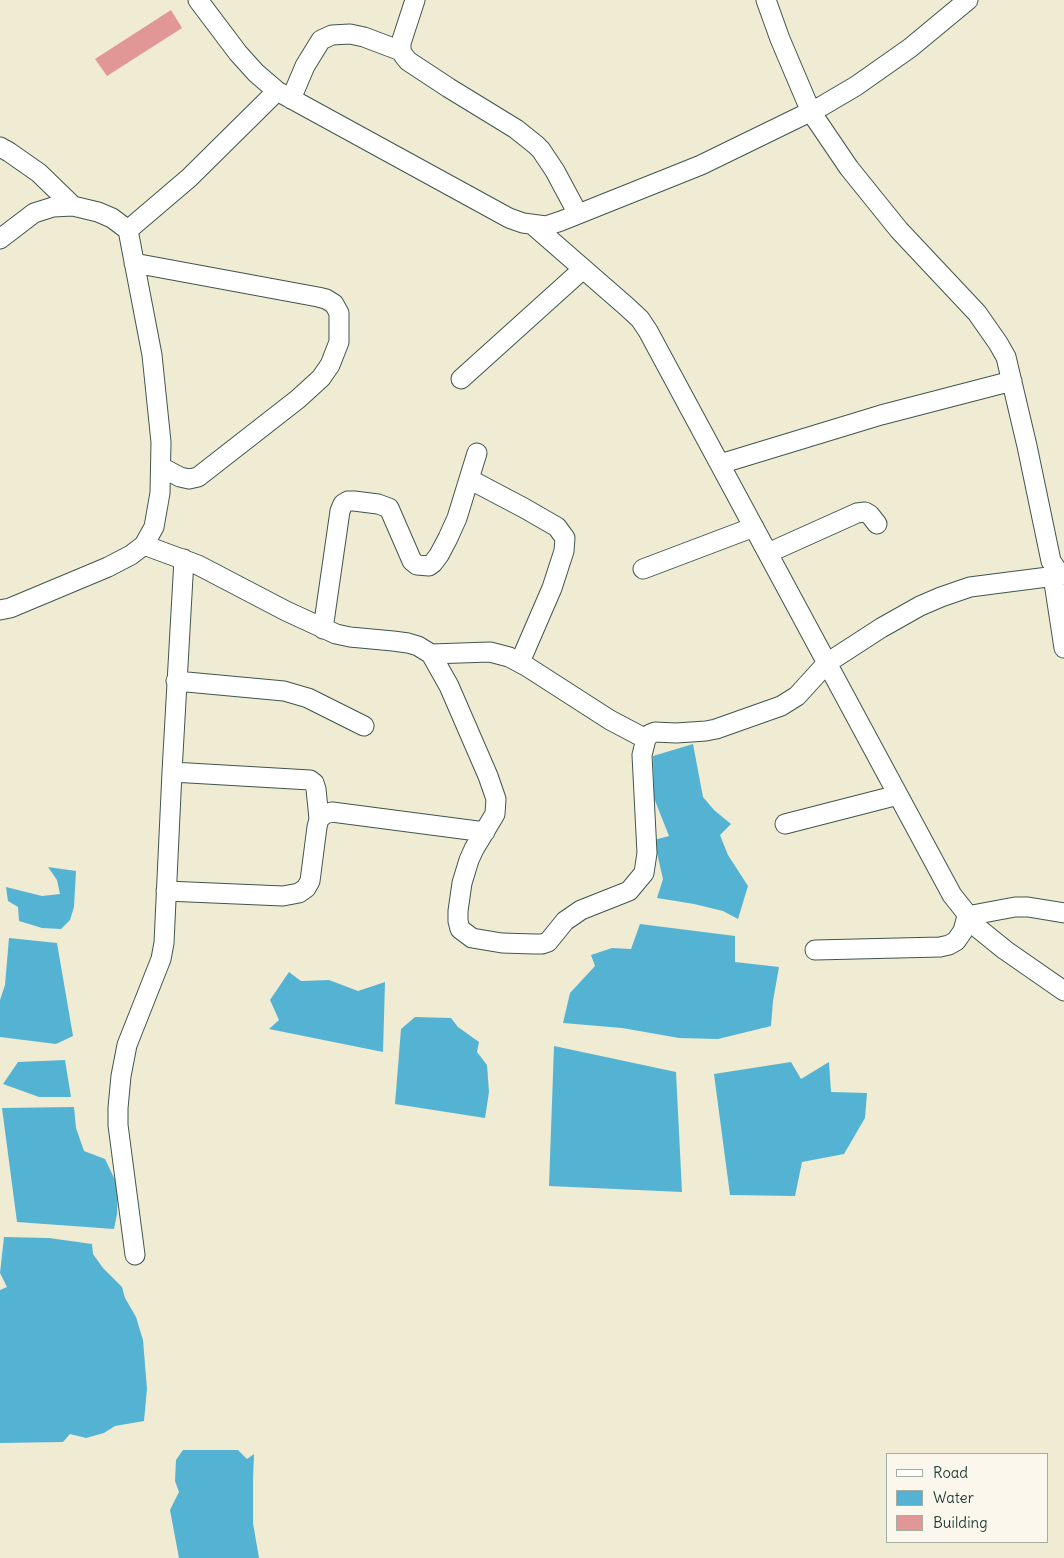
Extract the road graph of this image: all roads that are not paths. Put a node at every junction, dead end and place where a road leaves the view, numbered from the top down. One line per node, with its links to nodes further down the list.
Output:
1 (198, 0): 6 (street)
2 (414, 0): 5 (street)
3 (766, 0): 7 (street)
4 (968, 0): 7 (street)
5 (401, 51): 6 (street); 10 (street)
6 (284, 95): 11 (street); 12 (street)
7 (811, 112): 10 (street); 17 (street)
8 (0, 148): 9 (street)
9 (73, 206): 12 (street); 13 (street)
10 (578, 214): 11 (street)
11 (533, 225): 15 (street)
12 (128, 230): 14 (street)
13 (0, 239)
14 (134, 264): 20 (street); 20 (street)
15 (583, 269): 16 (street); 19 (street)
16 (462, 379)
17 (1012, 381): 19 (street); 28 (street)
18 (477, 453): 21 (street)
19 (720, 464): 23 (street)
20 (160, 467): 24 (street)
21 (469, 479): 30 (street); 33 (street)
22 (877, 524): 25 (street)
23 (754, 527): 25 (street); 27 (street)
24 (144, 545): 26 (street); 29 (street)
25 (768, 553): 34 (street)
26 (184, 559): 30 (street); 35 (street)
27 (642, 569)
28 (1060, 575): 31 (street); 34 (street)
29 (0, 610)
30 (323, 629): 32 (street)
31 (1064, 648)
32 (431, 654): 33 (street); 42 (street)
33 (520, 662): 37 (street)
34 (827, 663): 37 (street); 39 (street)
35 (176, 681): 36 (street); 38 (street)
36 (364, 726)
37 (646, 740): 42 (street)
38 (172, 772): 40 (street); 43 (street)
39 (898, 795): 41 (street); 45 (street)
40 (319, 819): 42 (street); 43 (street)
41 (785, 824)
42 (485, 832)
43 (166, 891): 48 (street)
44 (1064, 913): 45 (street)
45 (967, 916): 46 (street); 47 (street)
46 (815, 950)
47 (1064, 991)
48 (135, 1255)

